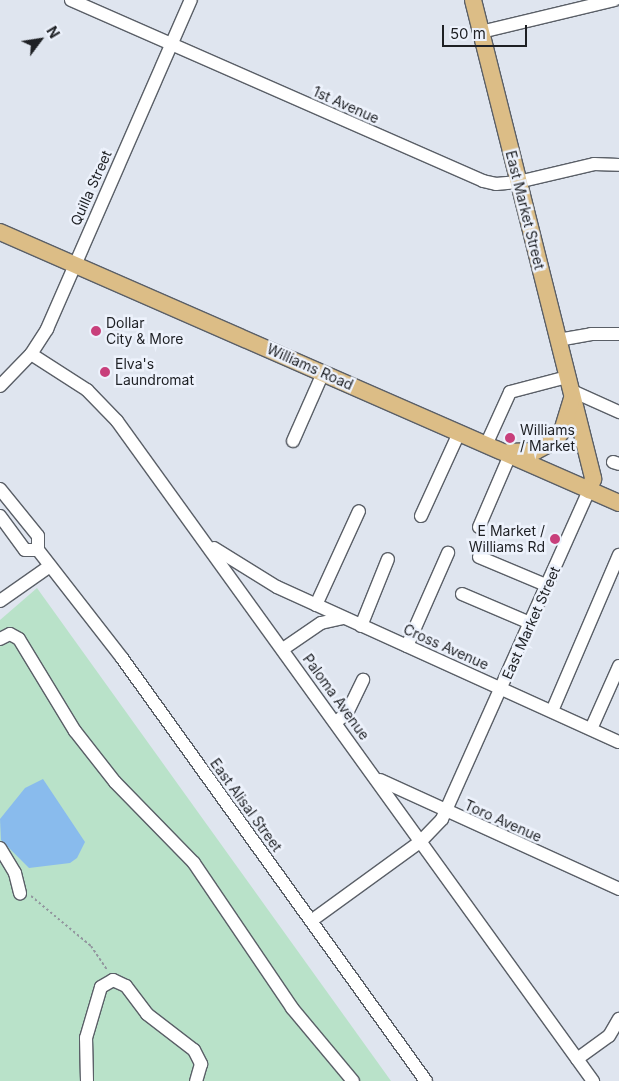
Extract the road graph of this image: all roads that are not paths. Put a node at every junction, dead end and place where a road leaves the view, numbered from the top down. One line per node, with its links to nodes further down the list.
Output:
1 (71, 0): 6 (street, 1st Avenue)
2 (191, 0): 6 (street, Quilla Street)
3 (473, 0): 5 (main road, East Market Street)
4 (614, 0): 5 (street)
5 (481, 32): 8 (main road, East Market Street)
6 (171, 44): 8 (street, 1st Avenue); 10 (street, Quilla Street)
7 (619, 165): 8 (street, 1st Avenue)
8 (518, 182): 12 (main road, East Market Street)
9 (0, 232): 10 (main road, Williams Road)
10 (74, 263): 13 (street, Quilla Street); 14 (main road, Williams Road)
11 (619, 334): 12 (street)
12 (558, 340): 16 (main road, East Market Street)
13 (32, 354): 15 (street, Quilla Street); 31 (street, Paloma Avenue)
14 (323, 373): 18 (main road, Williams Road); 19 (street)
15 (2, 381)
16 (570, 388): 17 (street); 20 (street); 21 (main road); 23 (main road, East Market Street)
17 (619, 412)
18 (459, 433): 20 (main road, Williams Road); 27 (street)
19 (293, 441)
20 (486, 445): 21 (main road, Williams Road)
21 (506, 454): 23 (main road, Williams Road); 29 (street)
22 (0, 489): 28 (street, East Alisal Street)
23 (590, 490): 24 (main road, Williams Road); 38 (street, East Market Street)
24 (619, 503)
25 (360, 510): 41 (street)
26 (0, 516): 30 (street, East Alisal Street)
27 (421, 516)
28 (28, 522): 30 (street); 32 (street, East Alisal Street)
29 (479, 527)
30 (13, 534): 32 (street, East Alisal Street)
31 (206, 542): 41 (street, Cross Avenue); 47 (street, Paloma Avenue)
32 (38, 550): 37 (street, East Alisal Street)
33 (448, 553): 46 (street)
34 (619, 555): 51 (street)
35 (479, 556): 38 (street)
36 (388, 560): 44 (street)
37 (50, 566): 40 (street); 61 (street, East Alisal Street)
38 (546, 586): 43 (street, East Market Street)
39 (462, 594): 43 (street)
40 (0, 601)
41 (316, 606): 42 (street, Cross Avenue)
42 (343, 618): 44 (street, Cross Avenue); 47 (street)
43 (530, 623): 50 (street, East Market Street)
44 (361, 626): 46 (street, Cross Avenue)
45 (0, 639): 66 (street)
46 (407, 646): 50 (street, Cross Avenue)
47 (283, 649): 52 (street, Paloma Avenue)
48 (619, 666): 53 (street)
49 (363, 680): 52 (street)
50 (502, 689): 51 (street, Cross Avenue); 56 (street, East Market Street)
51 (552, 711): 53 (street, Cross Avenue)
52 (336, 722): 55 (street, Paloma Avenue)
53 (591, 729): 54 (street, Cross Avenue)
54 (619, 742)
55 (376, 778): 56 (street, Toro Avenue); 57 (street, Paloma Avenue)
56 (446, 812): 57 (street, East Market Street); 60 (street, Toro Avenue)
57 (421, 841): 61 (street, East Market Street); 63 (street, Paloma Avenue)
58 (0, 848): 59 (street)
59 (19, 887)
60 (619, 889)
61 (311, 921): 67 (street, East Alisal Street)
62 (619, 1019): 63 (street)
63 (577, 1059): 68 (street, Paloma Avenue)
64 (87, 1081): 65 (street)
65 (196, 1081)
66 (353, 1081)
67 (426, 1081)
68 (593, 1081)

